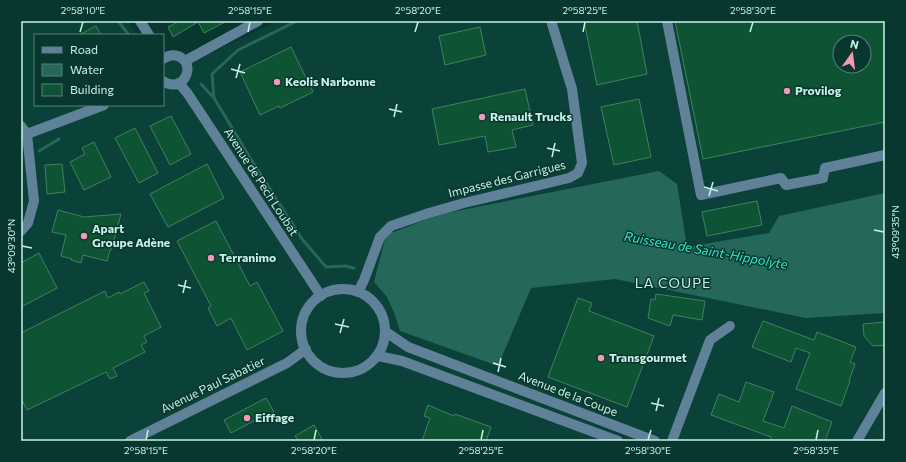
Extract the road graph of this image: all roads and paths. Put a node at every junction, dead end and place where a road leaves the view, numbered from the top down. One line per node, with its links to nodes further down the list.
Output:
1 (140, 21): 5 (street)
2 (258, 21): 7 (street)
3 (667, 21): 12 (street)
4 (552, 24): 14 (street, Impasse des Garrigues)
5 (148, 34)
6 (164, 57): 7 (street)
7 (185, 61): 9 (street)
8 (164, 82): 9 (street)
9 (180, 83): 15 (street, Avenue de Pech Loubat)
10 (101, 106): 11 (street)
11 (23, 132): 13 (street)
12 (885, 155)
13 (21, 231)
14 (358, 292): 15 (street); 17 (street)
15 (321, 296): 18 (street)
16 (730, 326): 24 (street)
17 (386, 332): 19 (street); 23 (street, Avenue de la Coupe)
18 (306, 349): 19 (street); 21 (street, Avenue Paul Sabatier)
19 (378, 356): 22 (street)
20 (885, 393): 25 (street)
21 (130, 441)
22 (618, 441)
23 (655, 441)
24 (672, 441)
25 (858, 441)

